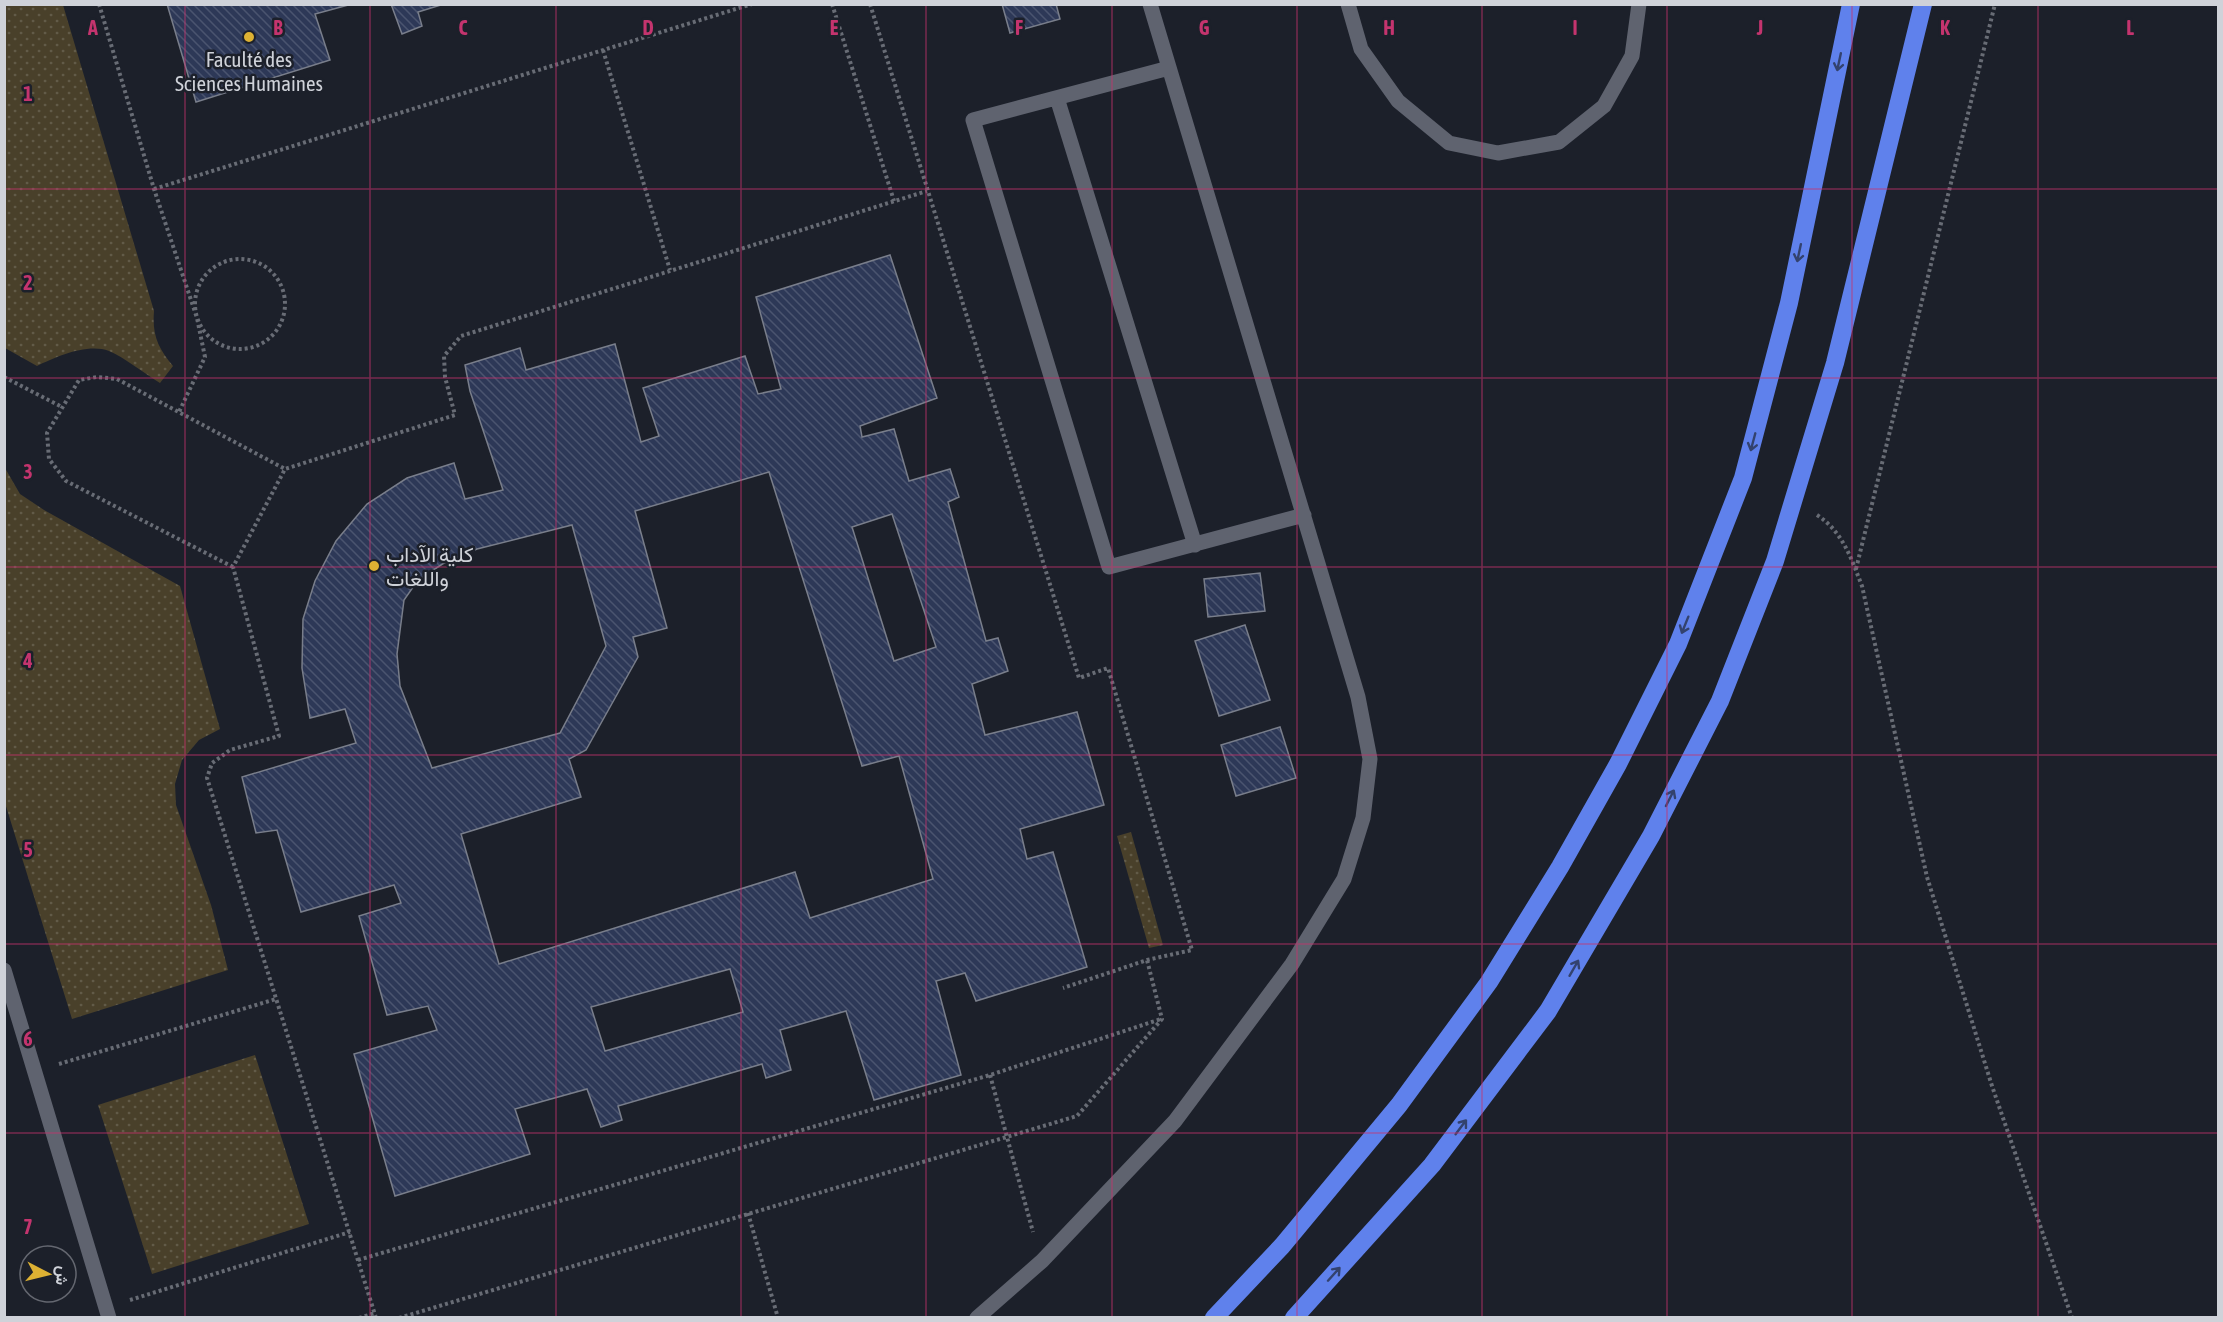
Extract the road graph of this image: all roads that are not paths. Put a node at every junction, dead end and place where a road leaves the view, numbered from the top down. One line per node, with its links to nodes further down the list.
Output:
1 (1150, 4): 6 (lane)
2 (1348, 4): 3 (lane)
3 (1639, 4)
4 (1851, 4): 13 (highway, one-way to 13)
5 (1923, 4): 14 (highway, one-way to 5)
6 (1169, 68): 7 (lane); 8 (lane)
7 (1057, 98): 9 (lane); 9 (lane)
8 (1304, 514): 9 (lane); 12 (lane)
9 (1195, 545)
10 (4, 970): 11 (lane)
11 (108, 1313)
12 (977, 1317)
13 (1214, 1317)
14 (1294, 1317)

